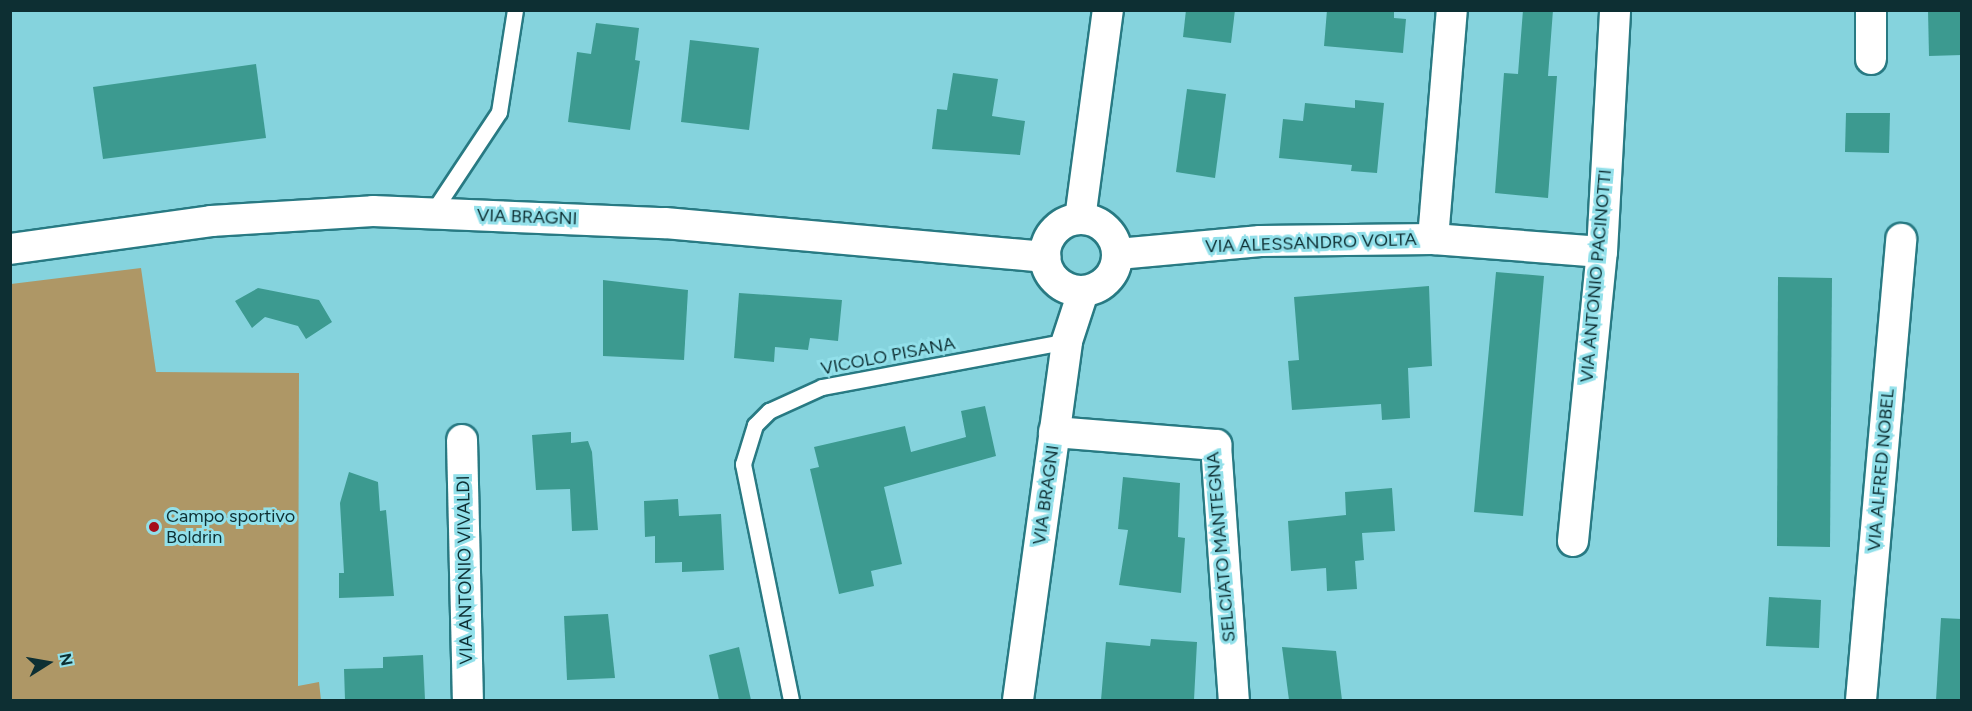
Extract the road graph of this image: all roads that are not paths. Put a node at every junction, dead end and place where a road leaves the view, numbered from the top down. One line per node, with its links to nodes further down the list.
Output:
1 (515, 10): 7 (lane)
2 (1108, 10): 8 (street)
3 (1452, 10): 9 (street, VIA ALESSANDRO VOLTA)
4 (1615, 10): 12 (street, VIA ANTONIO PACINOTTI)
5 (1871, 10): 6 (street)
6 (1870, 59)
7 (432, 213): 11 (street, VIA BRAGNI); 14 (street, VIA BRAGNI)
8 (1080, 219): 13 (street); 14 (street)
9 (1433, 239): 12 (street, VIA ALESSANDRO VOLTA); 13 (street, VIA ALESSANDRO VOLTA)
10 (1901, 239): 24 (street, VIA ALFRED NOBEL)
11 (10, 249)
12 (1602, 252): 19 (street, VIA ANTONIO PACINOTTI)
13 (1118, 254): 15 (street)
14 (1045, 256): 15 (street)
15 (1083, 292): 16 (street, VIA BRAGNI)
16 (1067, 341): 17 (street, VIA BRAGNI); 21 (lane, VICOLO PISANA)
17 (1054, 432): 22 (street, VIA BRAGNI); 23 (street, SELCIATO MANTEGNA)
18 (462, 440): 20 (street, VIA ANTONIO VIVALDI)
19 (1573, 541)
20 (468, 700)
21 (791, 700)
22 (1018, 700)
23 (1234, 700)
24 (1861, 700)

